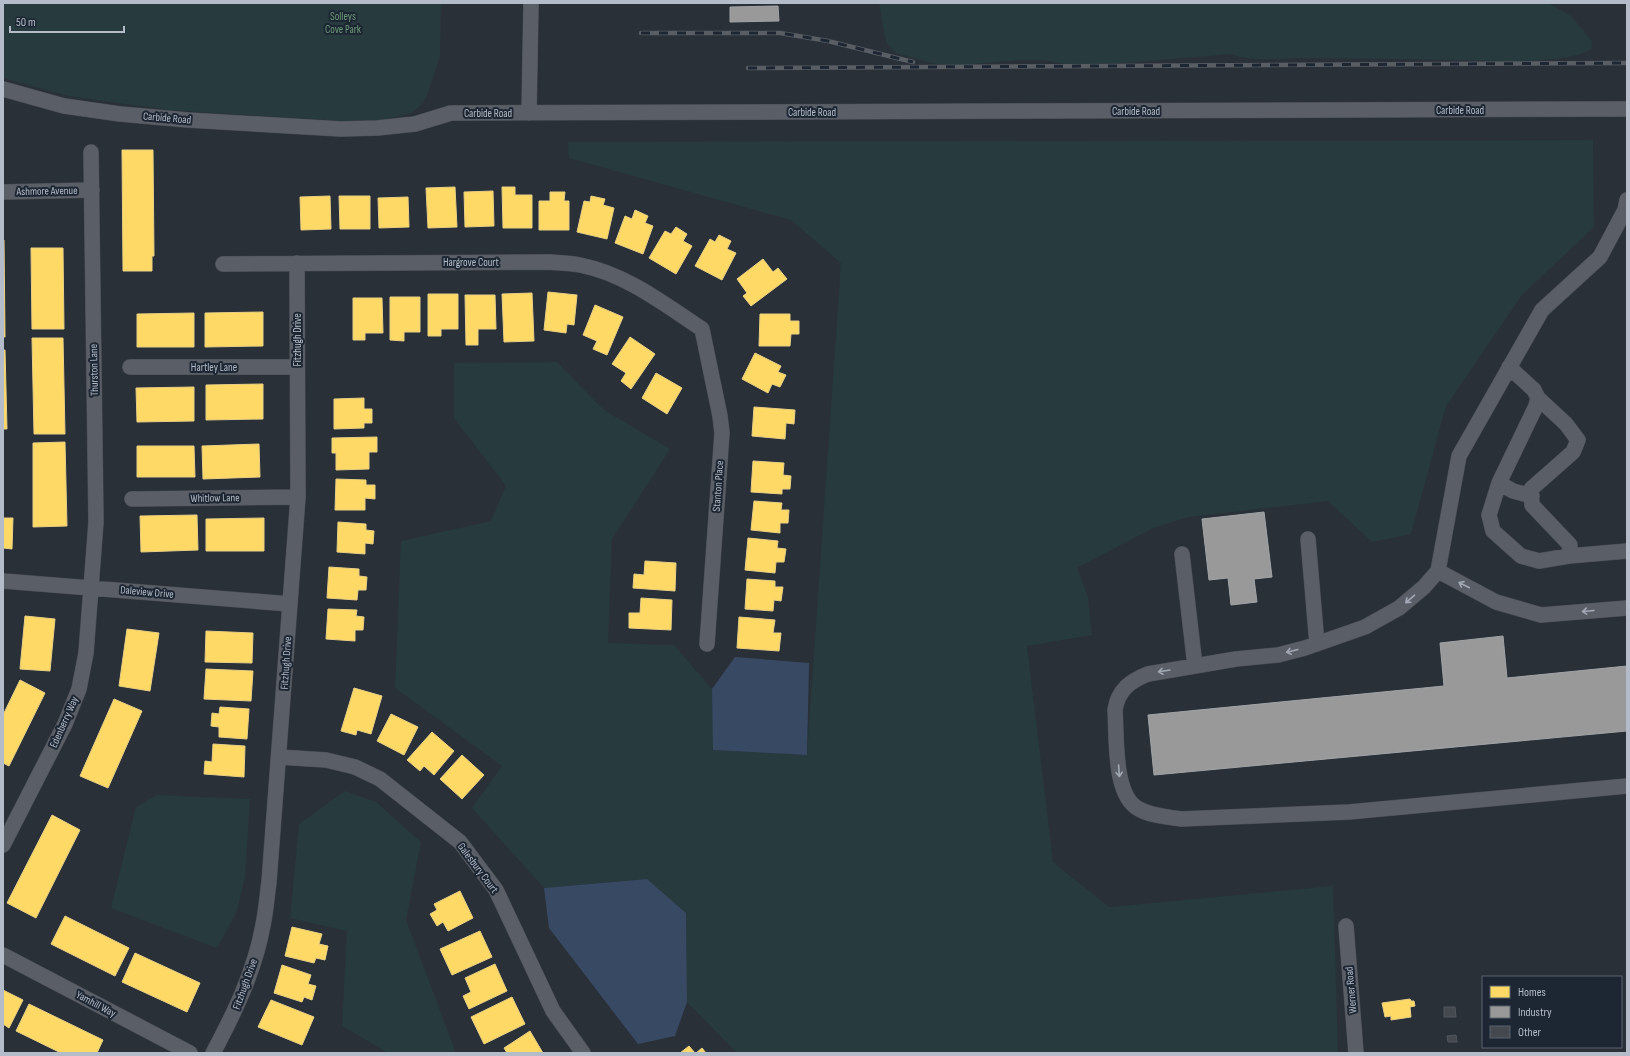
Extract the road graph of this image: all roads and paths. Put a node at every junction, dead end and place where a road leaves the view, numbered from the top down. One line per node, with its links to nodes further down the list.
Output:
1 (531, 3): 4 (street)
2 (3, 89): 4 (street, Carbide Road)
3 (1627, 109): 4 (street, Carbide Road)
4 (530, 113)
5 (91, 152): 6 (street, Thurston Lane)
6 (92, 190): 7 (street, Ashmore Avenue); 26 (street, Thurston Lane)
7 (3, 192)
8 (1627, 200): 14 (street)
9 (297, 263): 10 (street, Hargrove Court); 11 (street, Hargrove Court); 13 (street, Fitzhugh Drive)
10 (223, 264)
11 (702, 330): 29 (street, Stanton Place)
12 (130, 367): 13 (street, Hartley Lane)
13 (298, 367): 18 (street, Fitzhugh Drive)
14 (1509, 368): 15 (street); 24 (street)
15 (1538, 398): 16 (street); 17 (street)
16 (1498, 483): 17 (street); 23 (street)
17 (1532, 496): 23 (street)
18 (298, 497): 19 (street, Whitlow Lane); 27 (street, Fitzhugh Drive)
19 (132, 499)
20 (1308, 539): 30 (street)
21 (1627, 551): 23 (street)
22 (1182, 554): 31 (street)
23 (1570, 556)
24 (1438, 571): 28 (street, one-way to 24); 30 (street, one-way to 30)
25 (3, 581): 26 (street, Daleview Drive)
26 (92, 588): 27 (street, Daleview Drive); 34 (street, Edenberry Way)
27 (290, 604): 32 (street, Fitzhugh Drive)
28 (1627, 608)
29 (707, 644)
30 (1317, 644): 31 (street, one-way to 31)
31 (1195, 666): 33 (street, one-way to 33)
32 (279, 757): 38 (street, Fitzhugh Drive); 39 (street, Galesbury Court)
33 (1627, 786)
34 (3, 845)
35 (1346, 926): 40 (street, Werner Road)
36 (3, 955): 37 (street, Yamhill Way)
37 (190, 1053)
38 (213, 1053)
39 (583, 1053)
40 (1356, 1053)

